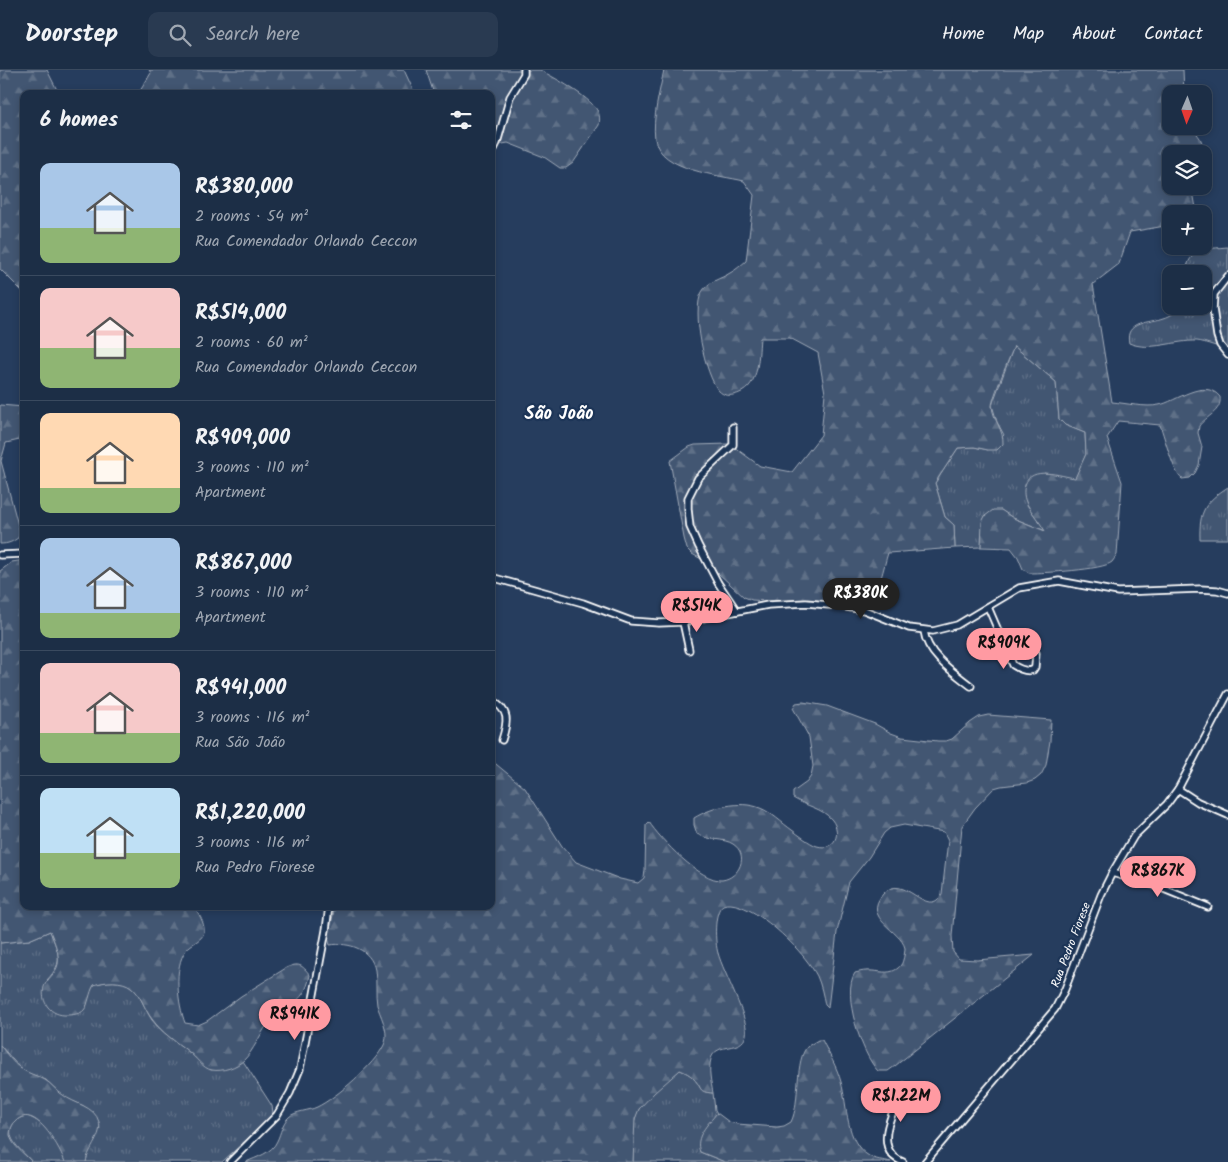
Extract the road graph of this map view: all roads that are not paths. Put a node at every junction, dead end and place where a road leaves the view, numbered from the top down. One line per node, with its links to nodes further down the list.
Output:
1 (524, 70): 2 (street)
2 (495, 149)
3 (1228, 276): 4 (street)
4 (1228, 354)
5 (733, 428): 11 (street)
6 (20, 554): 7 (street)
7 (0, 555)
8 (495, 578): 12 (street)
9 (1228, 593): 10 (street)
10 (988, 607): 13 (street); 15 (street)
11 (736, 611): 12 (street); 13 (street)
12 (683, 622): 14 (street)
13 (924, 631): 16 (street)
14 (689, 650)
15 (1036, 653)
16 (972, 686)
17 (1228, 694): 20 (street, Rua Pedro Fiorese)
18 (495, 702): 19 (street)
19 (502, 740)
20 (1178, 789): 21 (street); 22 (street, Rua Pedro Fiorese)
21 (1228, 815)
22 (1112, 873): 23 (street); 26 (street, Rua Pedro Fiorese)
23 (1208, 907)
24 (328, 910): 27 (street)
25 (904, 1086): 28 (street)
26 (925, 1160): 29 (street)
27 (230, 1162)
28 (903, 1162)
29 (918, 1162)

